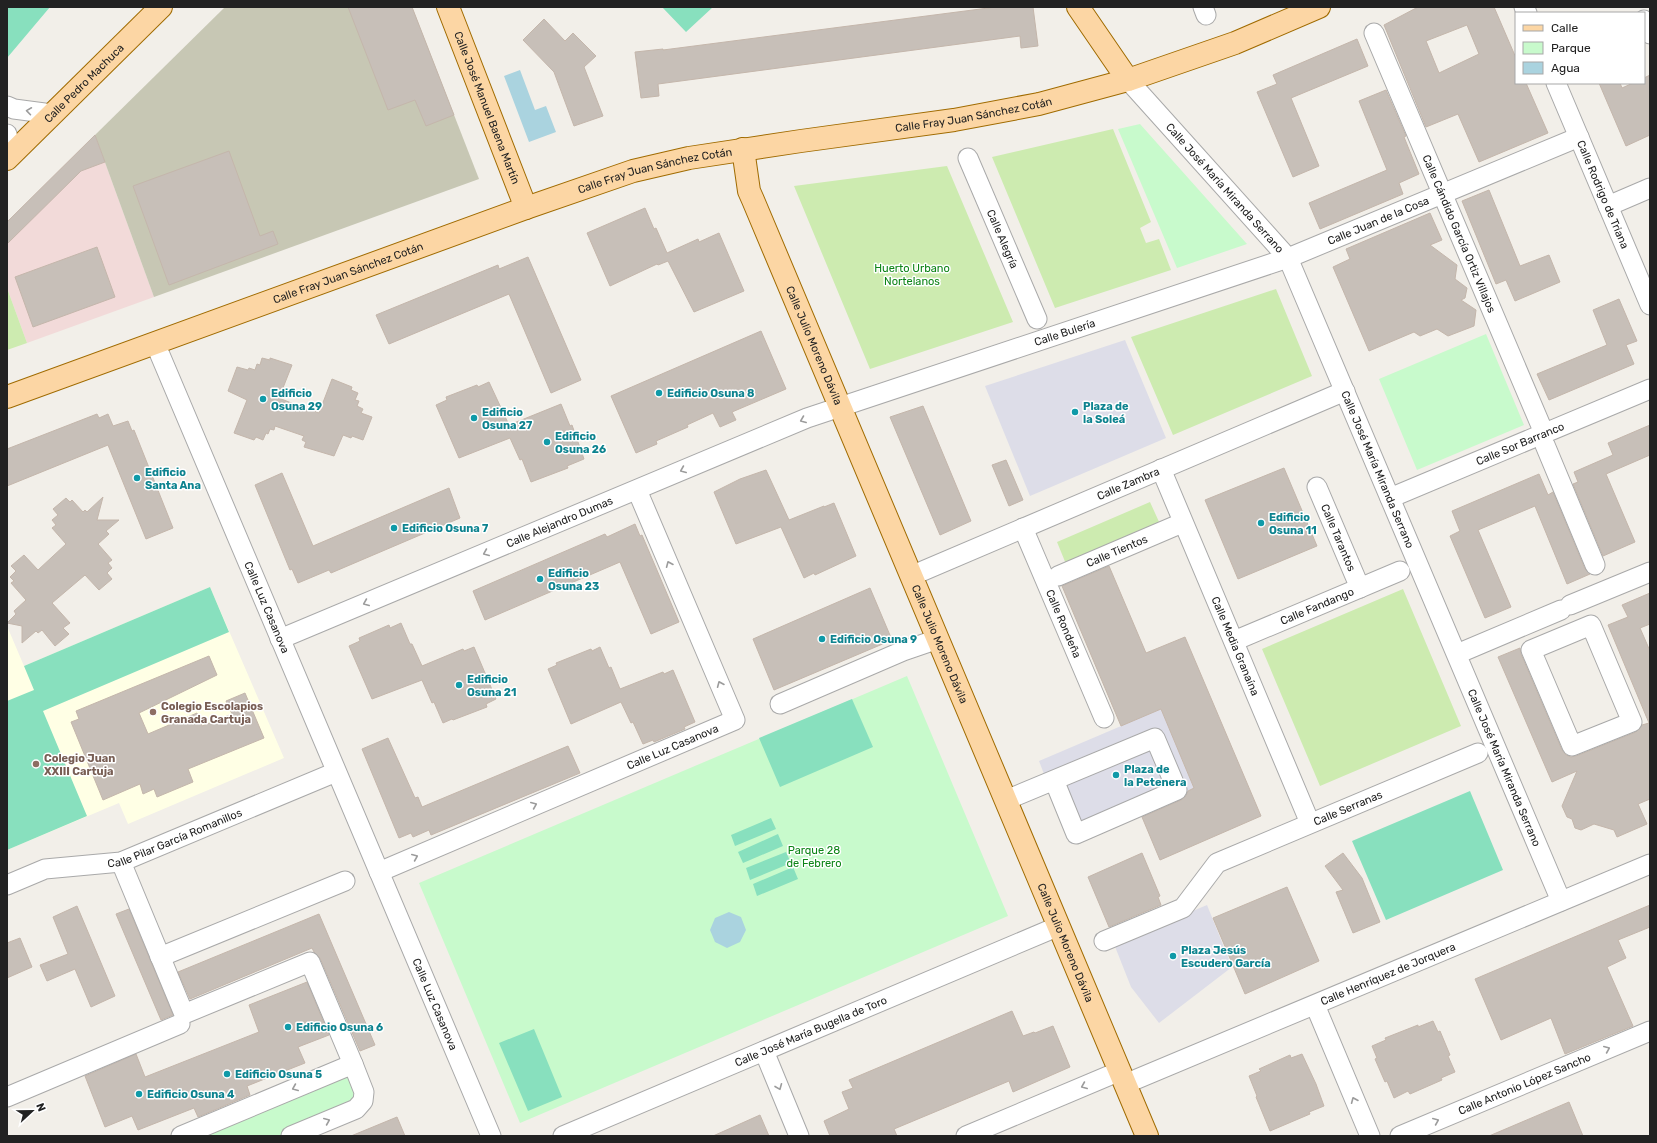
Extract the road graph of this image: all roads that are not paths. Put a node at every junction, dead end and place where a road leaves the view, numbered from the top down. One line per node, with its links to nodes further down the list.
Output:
1 (161, 7): 11 (main road, Calle Pedro Machuca)
2 (448, 7): 19 (main road, Calle José Manuel Baena Martín)
3 (1078, 7): 8 (main road)
4 (1319, 7): 8 (main road, Calle Fray Juan Sánchez Cotán)
5 (1645, 22): 7 (street)
6 (1374, 33): 17 (street, Calle Cándido García Ortiz Villajos)
7 (1650, 34)
8 (1128, 80): 14 (main road, Calle Fray Juan Sánchez Cotán); 20 (street, Calle José María Miranda Serrano)
9 (1556, 84): 12 (street, Calle Rodrigo de Triana)
10 (7, 106): 11 (street, one-way to 10)
11 (52, 114): 13 (main road, Calle Pedro Machuca)
12 (1579, 137): 17 (street, Calle Juan de la Cosa); 18 (street, Calle Rodrigo de Triana)
13 (9, 149)
14 (743, 149): 19 (main road, Calle Fray Juan Sánchez Cotán); 27 (main road, Calle Julio Moreno Dávila)
15 (968, 158): 22 (street, Calle Alegría)
16 (1650, 188): 18 (street)
17 (1442, 194): 20 (street, Calle Juan de la Cosa); 28 (street, Calle Cándido García Ortiz Villajos)
18 (1608, 206): 21 (street, Calle Rodrigo de Triana)
19 (526, 208): 23 (main road, Calle Fray Juan Sánchez Cotán)
20 (1288, 258): 25 (street, Calle José María Miranda Serrano); 27 (street, Calle Bulería)
21 (1650, 305)
22 (1037, 319)
23 (155, 343): 26 (main road, Calle Fray Juan Sánchez Cotán); 42 (street, Calle Luz Casanova)
24 (1650, 389): 28 (street, Calle Sor Barranco)
25 (1345, 391): 29 (street, Calle Zambra); 32 (street, Calle José María Miranda Serrano)
26 (7, 397)
27 (840, 406): 31 (street, Calle Alejandro Dumas, one-way to 31); 38 (main road, Calle Julio Moreno Dávila)
28 (1544, 439): 32 (street, Calle Sor Barranco); 35 (street, Calle Cándido García Ortiz Villajos)
29 (1162, 469): 34 (street, Calle Zambra); 44 (street, Calle Media Granaína)
30 (1317, 487): 40 (street, Calle Tarantos)
31 (637, 490): 42 (street, Calle Alejandro Dumas, one-way to 42); 55 (street, Calle Luz Casanova, one-way to 31)
32 (1390, 498): 45 (street, Calle José María Miranda Serrano)
33 (1175, 526): 39 (street, Calle Tientos)
34 (1023, 528): 38 (street, Calle Zambra); 47 (street, Calle Rondeña)
35 (1595, 565)
36 (1400, 571): 40 (street, Calle Fandango)
37 (1650, 572): 45 (street)
38 (911, 576): 43 (main road, Calle Julio Moreno Dávila)
39 (1058, 576)
40 (1360, 588): 44 (street, Calle Fandango)
41 (1591, 625): 41 (street)
42 (280, 639): 49 (street, Calle Luz Casanova)
43 (938, 639): 46 (street); 51 (main road, Calle Julio Moreno Dávila)
44 (1234, 641): 52 (street, Calle Media Granaína)
45 (1457, 654): 58 (street, Calle José María Miranda Serrano)
46 (780, 704)
47 (1104, 718)
48 (1478, 753): 52 (street, Calle Serranas)
49 (336, 772): 53 (street, Calle Pilar García Romanillos); 55 (street, Calle Luz Casanova)
50 (1054, 780): 50 (street); 51 (street)
51 (1006, 800): 59 (main road, Calle Julio Moreno Dávila)
52 (1310, 823): 60 (street, Calle Serranas)
53 (120, 862): 57 (street, Calle Pilar García Romanillos); 61 (street)
54 (1650, 864): 58 (street, Calle Henríquez de Jorquera)
55 (379, 872): 71 (street, Calle Luz Casanova)
56 (345, 881): 61 (street)
57 (7, 885)
58 (1561, 901): 62 (street, Calle Henríquez de Jorquera)
59 (1059, 926): 65 (street, Calle José María Bugella de Toro); 67 (main road, Calle Julio Moreno Dávila)
60 (1104, 942)
61 (160, 958): 63 (street)
62 (1315, 1005): 67 (street, Calle Henríquez de Jorquera); 76 (street, one-way to 62)
63 (182, 1019): 66 (street); 68 (street)
64 (1650, 1031): 77 (street, Calle Antonio López Sancho, one-way to 64)
65 (764, 1051): 72 (street, Calle José María Bugella de Toro); 73 (street, one-way to 73)
66 (353, 1064): 69 (street, one-way to 69); 70 (street, one-way to 66)
67 (1123, 1077): 74 (street, Calle Henríquez de Jorquera, one-way to 74); 75 (main road, Calle Julio Moreno Dávila)
68 (7, 1097)
69 (181, 1136)
70 (291, 1136)
71 (491, 1136)
72 (563, 1136)
73 (799, 1136)
74 (966, 1136)
75 (1147, 1136)
76 (1370, 1136)
77 (1400, 1136)

